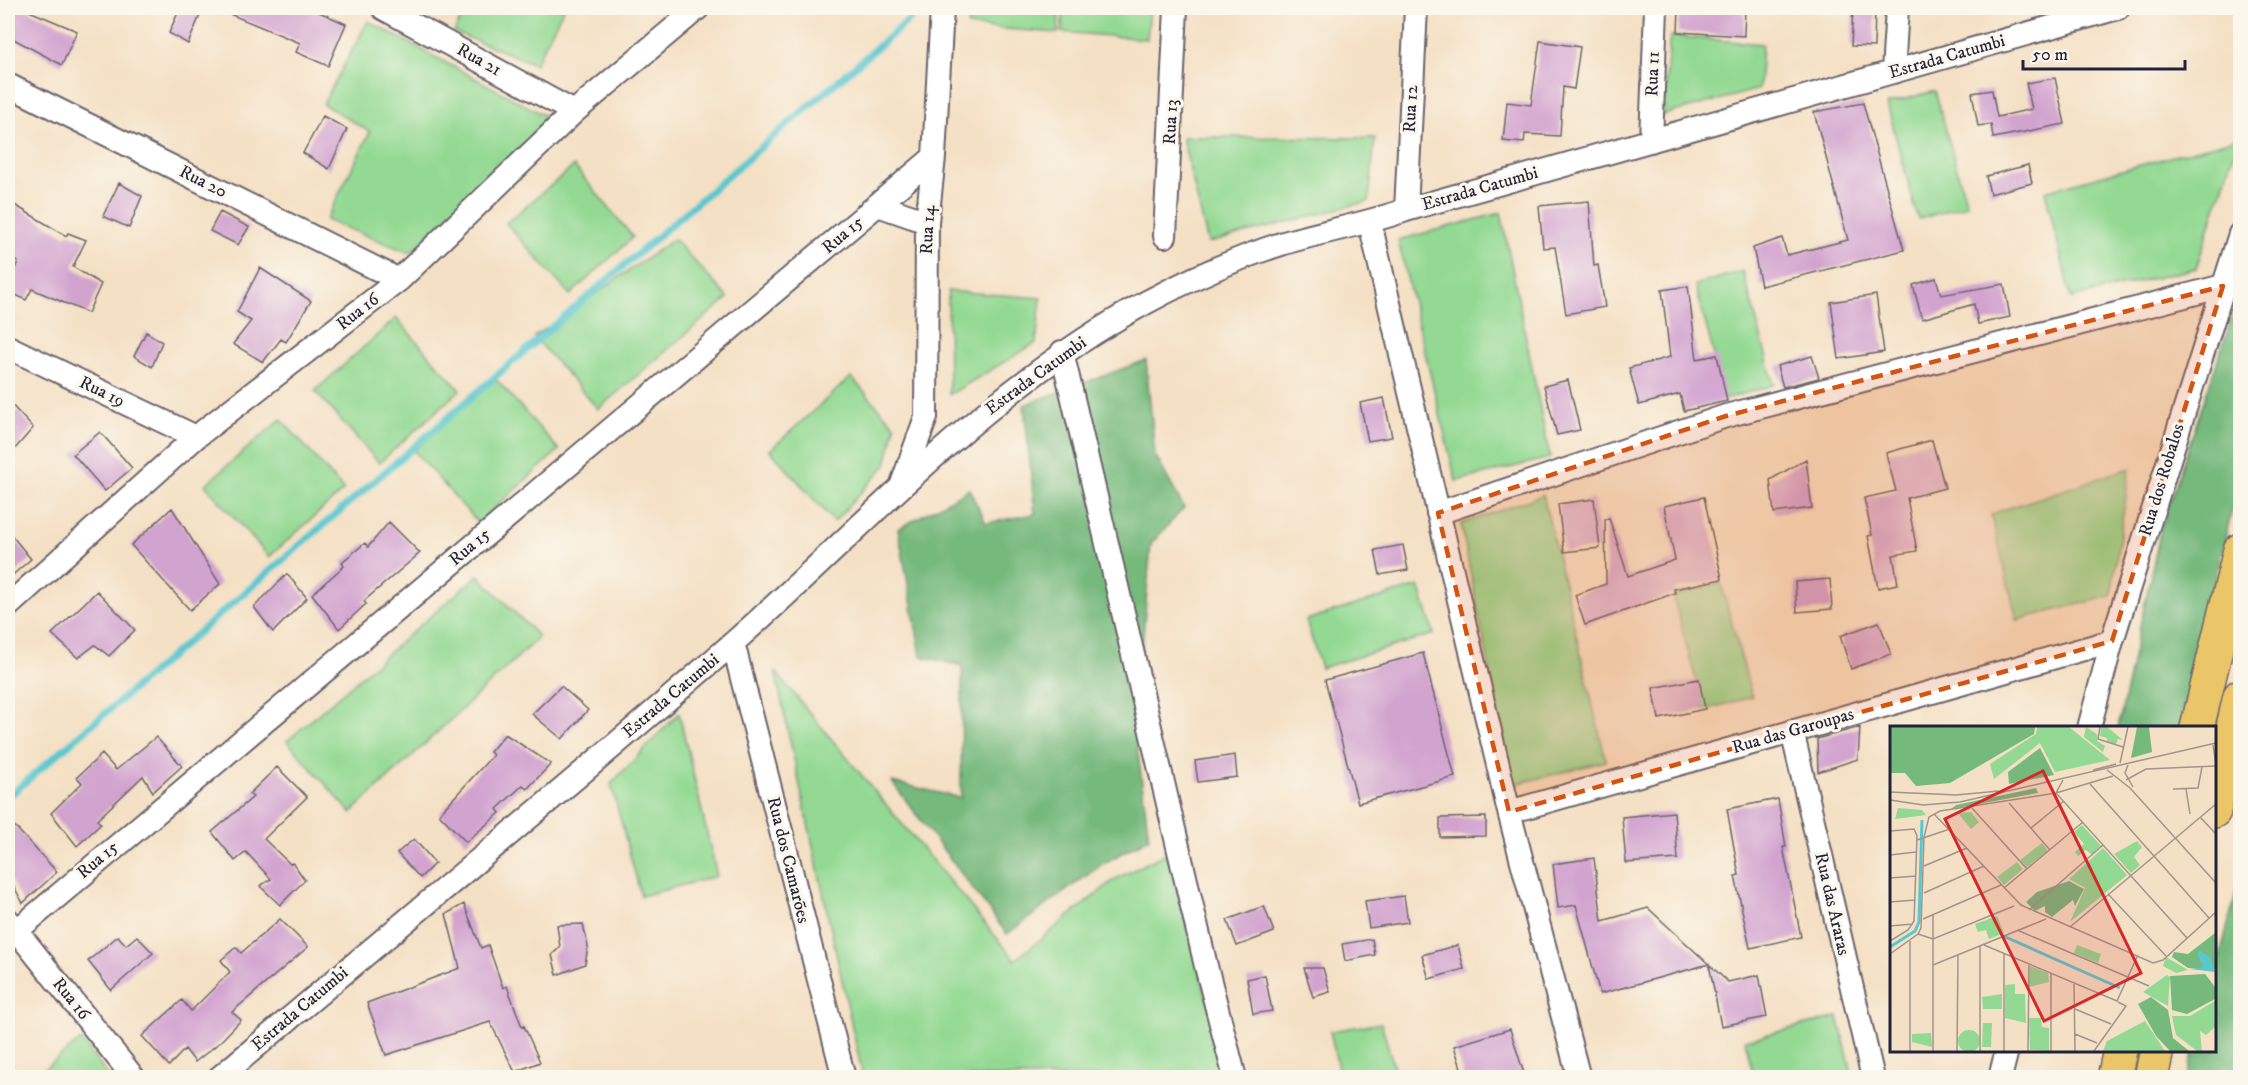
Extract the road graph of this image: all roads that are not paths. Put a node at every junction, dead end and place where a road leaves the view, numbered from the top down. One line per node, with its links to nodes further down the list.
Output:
1 (383, 8): 11 (street, Rua 21)
2 (698, 8): 11 (street, Rua 16)
3 (942, 8): 13 (street, Rua 14)
4 (1176, 8): 19 (street, Rua 13)
5 (1416, 8): 15 (street, Rua 12)
6 (1656, 8): 12 (street, Rua 11)
7 (1897, 8): 9 (street)
8 (2118, 8): 9 (street, Estrada Catumbi)
9 (1893, 72): 12 (street, Estrada Catumbi)
10 (8, 85): 20 (street, Rua 20)
11 (574, 112): 20 (street, Rua 16)
12 (1650, 141): 15 (street, Estrada Catumbi)
13 (934, 157): 14 (street, Rua 15); 16 (street, Rua 14)
14 (878, 205): 16 (street); 39 (street, Rua 15)
15 (1407, 210): 17 (street, Estrada Catumbi)
16 (927, 222): 24 (street, Rua 14)
17 (1370, 223): 23 (street, Estrada Catumbi); 28 (street)
18 (2241, 234): 21 (street, Rua dos Robalos)
19 (1165, 236)
20 (399, 280): 26 (street, Rua 16)
21 (2223, 286): 28 (street); 31 (street, Rua dos Robalos)
22 (8, 347): 26 (street, Rua 19)
23 (1062, 352): 25 (street, Estrada Catumbi); 46 (street)
24 (926, 417): 25 (street); 27 (street, Rua 14)
25 (956, 436): 27 (street, Estrada Catumbi)
26 (196, 437): 30 (street, Rua 16)
27 (900, 488): 32 (street, Estrada Catumbi)
28 (1438, 513): 38 (street)
29 (2241, 550): 35 (highway)
30 (8, 606)
31 (2112, 641): 34 (street, Rua dos Robalos); 36 (street, Rua das Garoupas)
32 (734, 643): 44 (street, Estrada Catumbi); 45 (street, Rua dos Camarões)
33 (2241, 696): 37 (highway)
34 (2090, 726)
35 (2197, 726)
36 (1792, 731): 38 (street, Rua das Garoupas); 48 (street, Rua das Araras)
37 (2215, 807)
38 (1509, 812): 47 (street)
39 (10, 929): 43 (street, Rua 16)
40 (2006, 1052): 49 (street)
41 (2120, 1052): 50 (highway)
42 (2157, 1052): 51 (highway)
43 (134, 1077)
44 (219, 1077)
45 (844, 1077)
46 (1235, 1077)
47 (1579, 1077)
48 (1873, 1077)
49 (2000, 1077)
50 (2114, 1077)
51 (2151, 1077)

